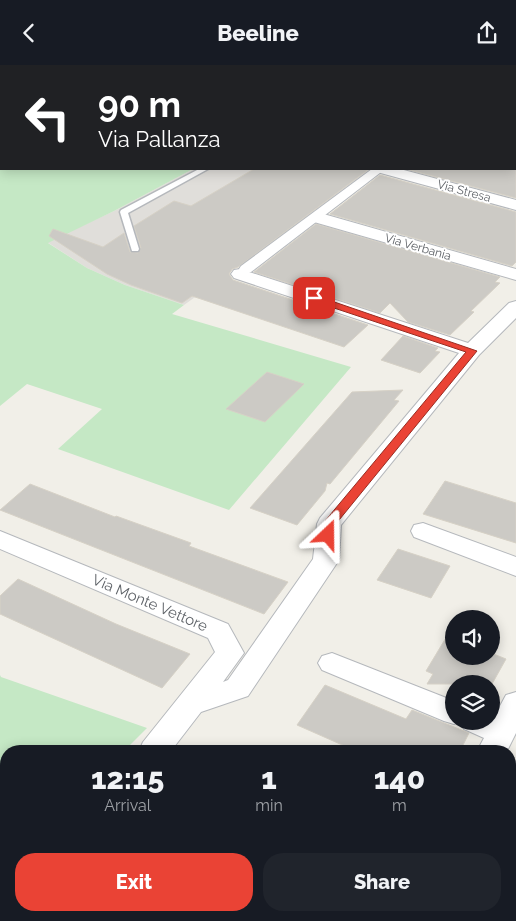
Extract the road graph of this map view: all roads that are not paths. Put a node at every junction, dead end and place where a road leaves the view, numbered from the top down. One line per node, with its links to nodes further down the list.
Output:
1 (202, 170): 6 (lane)
2 (380, 170): 5 (street)
3 (385, 170): 4 (street, Via Stresa)
4 (516, 205)
5 (318, 217): 7 (street); 8 (street, Via Verbania)
6 (135, 249)
7 (243, 271): 10 (street)
8 (516, 275)
9 (516, 307): 10 (street)
10 (472, 351): 16 (street)
11 (424, 531): 13 (street)
12 (0, 539): 16 (street, Via Monte Vettore)
13 (516, 567)
14 (332, 663): 17 (street)
15 (516, 703): 19 (street)
16 (190, 704): 20 (street, Via Monte Vettore)
17 (445, 709)
18 (484, 730): 19 (street)
19 (497, 742)
20 (159, 745)

